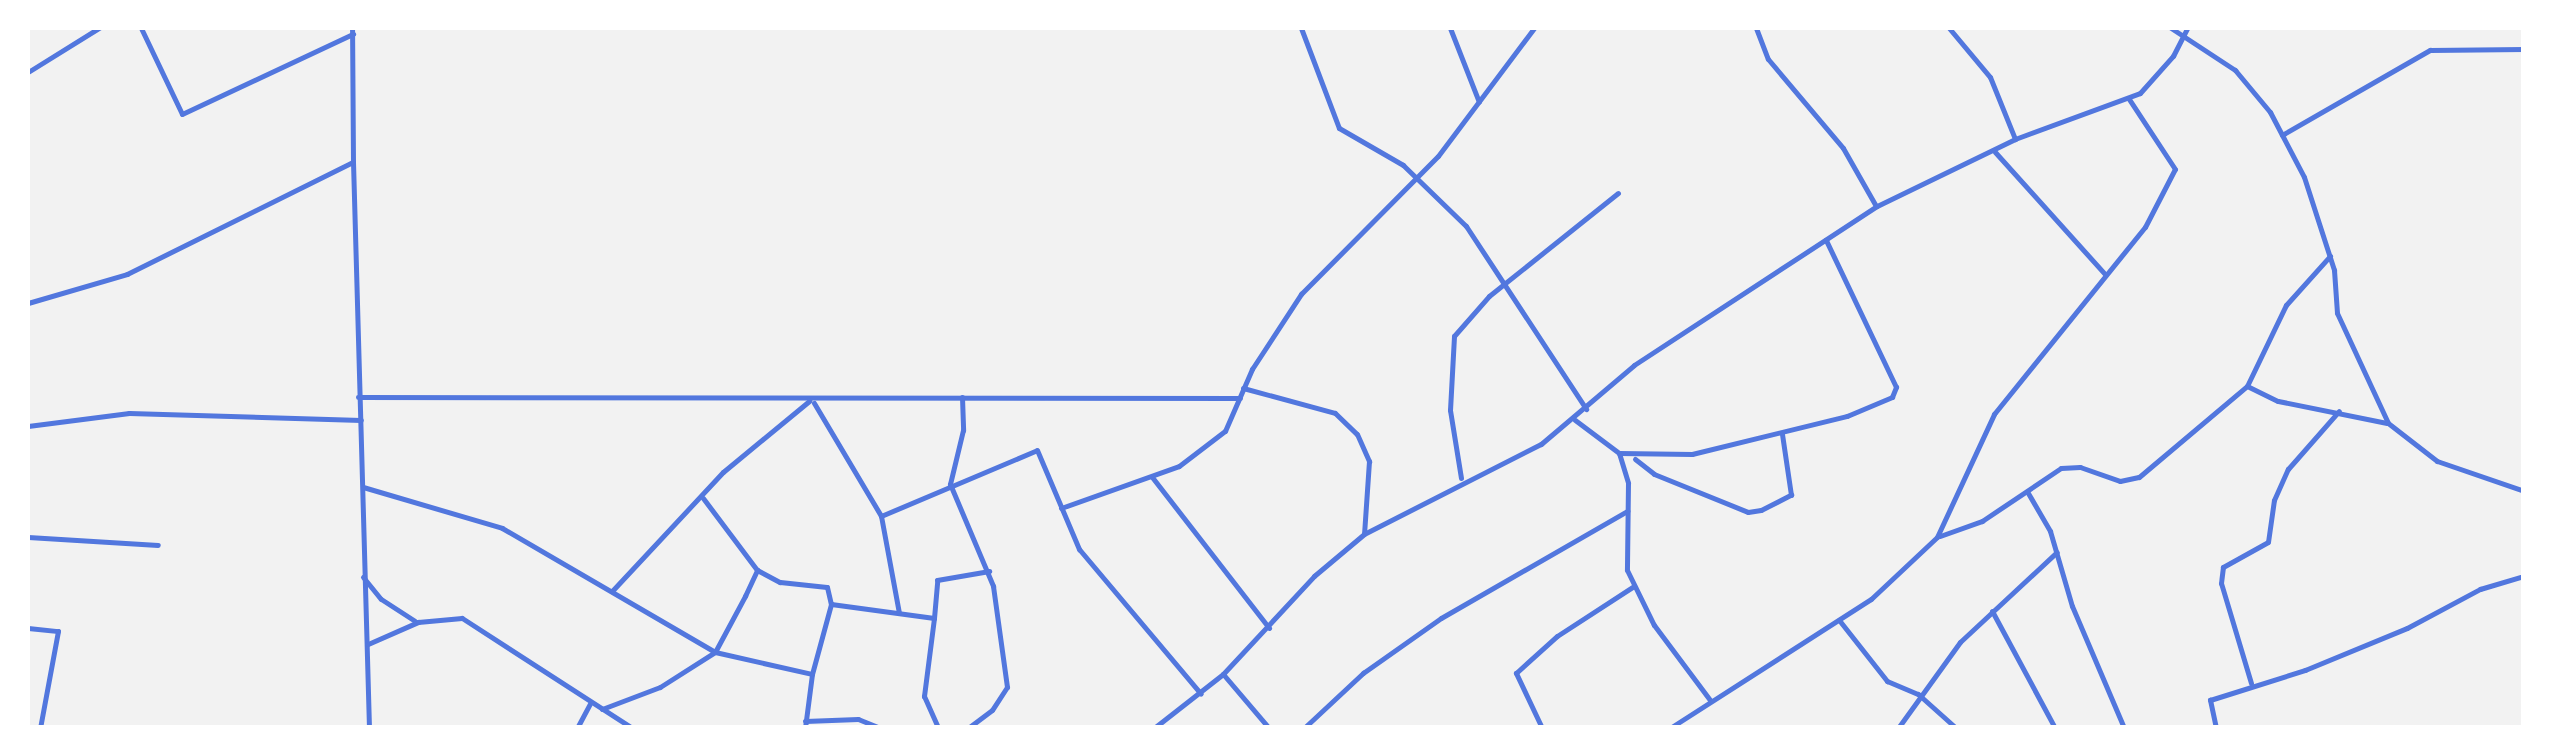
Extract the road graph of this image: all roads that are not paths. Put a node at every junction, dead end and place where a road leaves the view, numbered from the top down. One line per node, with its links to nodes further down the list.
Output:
1 (99, 28): 13 (street)
2 (141, 28): 10 (street)
3 (1301, 28): 20 (street)
4 (1450, 28): 15 (street)
5 (1534, 28): 15 (street)
6 (1756, 28): 22 (street)
7 (1949, 28): 17 (street)
8 (2171, 28): 11 (street)
9 (2187, 28): 11 (street)
10 (352, 31): 19 (street)
11 (2182, 39): 14 (street); 16 (street)
12 (2524, 49): 16 (street)
13 (28, 72)
14 (2130, 100): 17 (street); 25 (street)
15 (1479, 102): 20 (street)
16 (2282, 135): 24 (street)
17 (2015, 138): 18 (street)
18 (1995, 152): 22 (street); 25 (street)
19 (353, 162): 27 (street); 30 (street)
20 (1416, 179): 26 (street); 29 (street)
21 (1618, 192): 26 (street)
22 (1876, 206): 23 (street)
23 (1826, 240): 34 (street); 40 (street)
24 (2330, 256): 28 (street); 38 (street)
25 (2104, 274): 55 (street)
26 (1506, 282): 34 (street); 44 (street)
27 (28, 303)
28 (2247, 386): 35 (street); 48 (street)
29 (1243, 388): 32 (street); 53 (street)
30 (358, 397): 33 (street); 36 (street)
31 (962, 397): 32 (street); 33 (street); 45 (street)
32 (1240, 398): 43 (street)
33 (811, 401): 49 (street); 52 (street)
34 (1586, 409): 37 (street)
35 (2339, 411): 38 (street); 76 (street)
36 (361, 420): 39 (street); 46 (street)
37 (1575, 420): 41 (street); 44 (street)
38 (2388, 424): 47 (street)
39 (28, 426)
40 (1782, 434): 42 (street); 42 (street)
41 (1618, 454): 42 (street); 51 (street)
42 (1636, 458)
43 (1152, 477): 50 (street); 71 (street)
44 (1462, 480): 53 (street)
45 (950, 484): 50 (street); 52 (street); 59 (street)
46 (362, 488): 60 (street); 63 (street)
47 (2524, 491)
48 (2028, 493): 55 (street); 57 (street)
49 (702, 498): 58 (street); 63 (street)
50 (1061, 508): 77 (street)
51 (1628, 511): 62 (street); 93 (street)
52 (881, 516): 66 (street)
53 (1364, 534): 71 (street)
54 (28, 536): 56 (street)
55 (1937, 537): 68 (street)
56 (158, 545)
57 (2057, 552): 65 (street); 100 (street)
58 (757, 570): 64 (street); 73 (street)
59 (989, 571): 67 (street); 90 (street)
60 (363, 576): 69 (street); 72 (street)
61 (2524, 576): 76 (street)
62 (1634, 586): 79 (street); 94 (street)
63 (612, 591): 73 (street)
64 (831, 604): 66 (street); 74 (street)
65 (1992, 610): 78 (street); 99 (street)
66 (899, 613): 67 (street)
67 (934, 618): 89 (street)
68 (1840, 620): 78 (street); 79 (street)
69 (418, 622): 72 (street); 80 (street)
70 (28, 628): 84 (street)
71 (1268, 628): 75 (street)
72 (367, 644): 85 (street)
73 (715, 652): 74 (street); 81 (street)
74 (812, 674): 83 (street)
75 (1223, 674): 77 (street); 92 (street)
76 (2251, 683): 101 (street)
77 (1200, 694): 91 (street)
78 (1918, 694): 97 (street); 98 (street)
79 (1710, 700): 82 (street)
80 (590, 704): 81 (street); 86 (street)
81 (602, 709): 87 (street)
82 (1681, 720): 95 (street); 96 (street)
83 (805, 724): 88 (street)
84 (40, 728)
85 (369, 728)
86 (577, 728)
87 (632, 728)
88 (880, 728)
89 (938, 728)
90 (968, 728)
91 (1154, 728)
92 (1269, 728)
93 (1304, 728)
94 (1542, 728)
95 (1670, 728)
96 (1684, 728)
97 (1898, 728)
98 (1956, 728)
99 (2055, 728)
100 (2124, 728)
101 (2216, 728)

